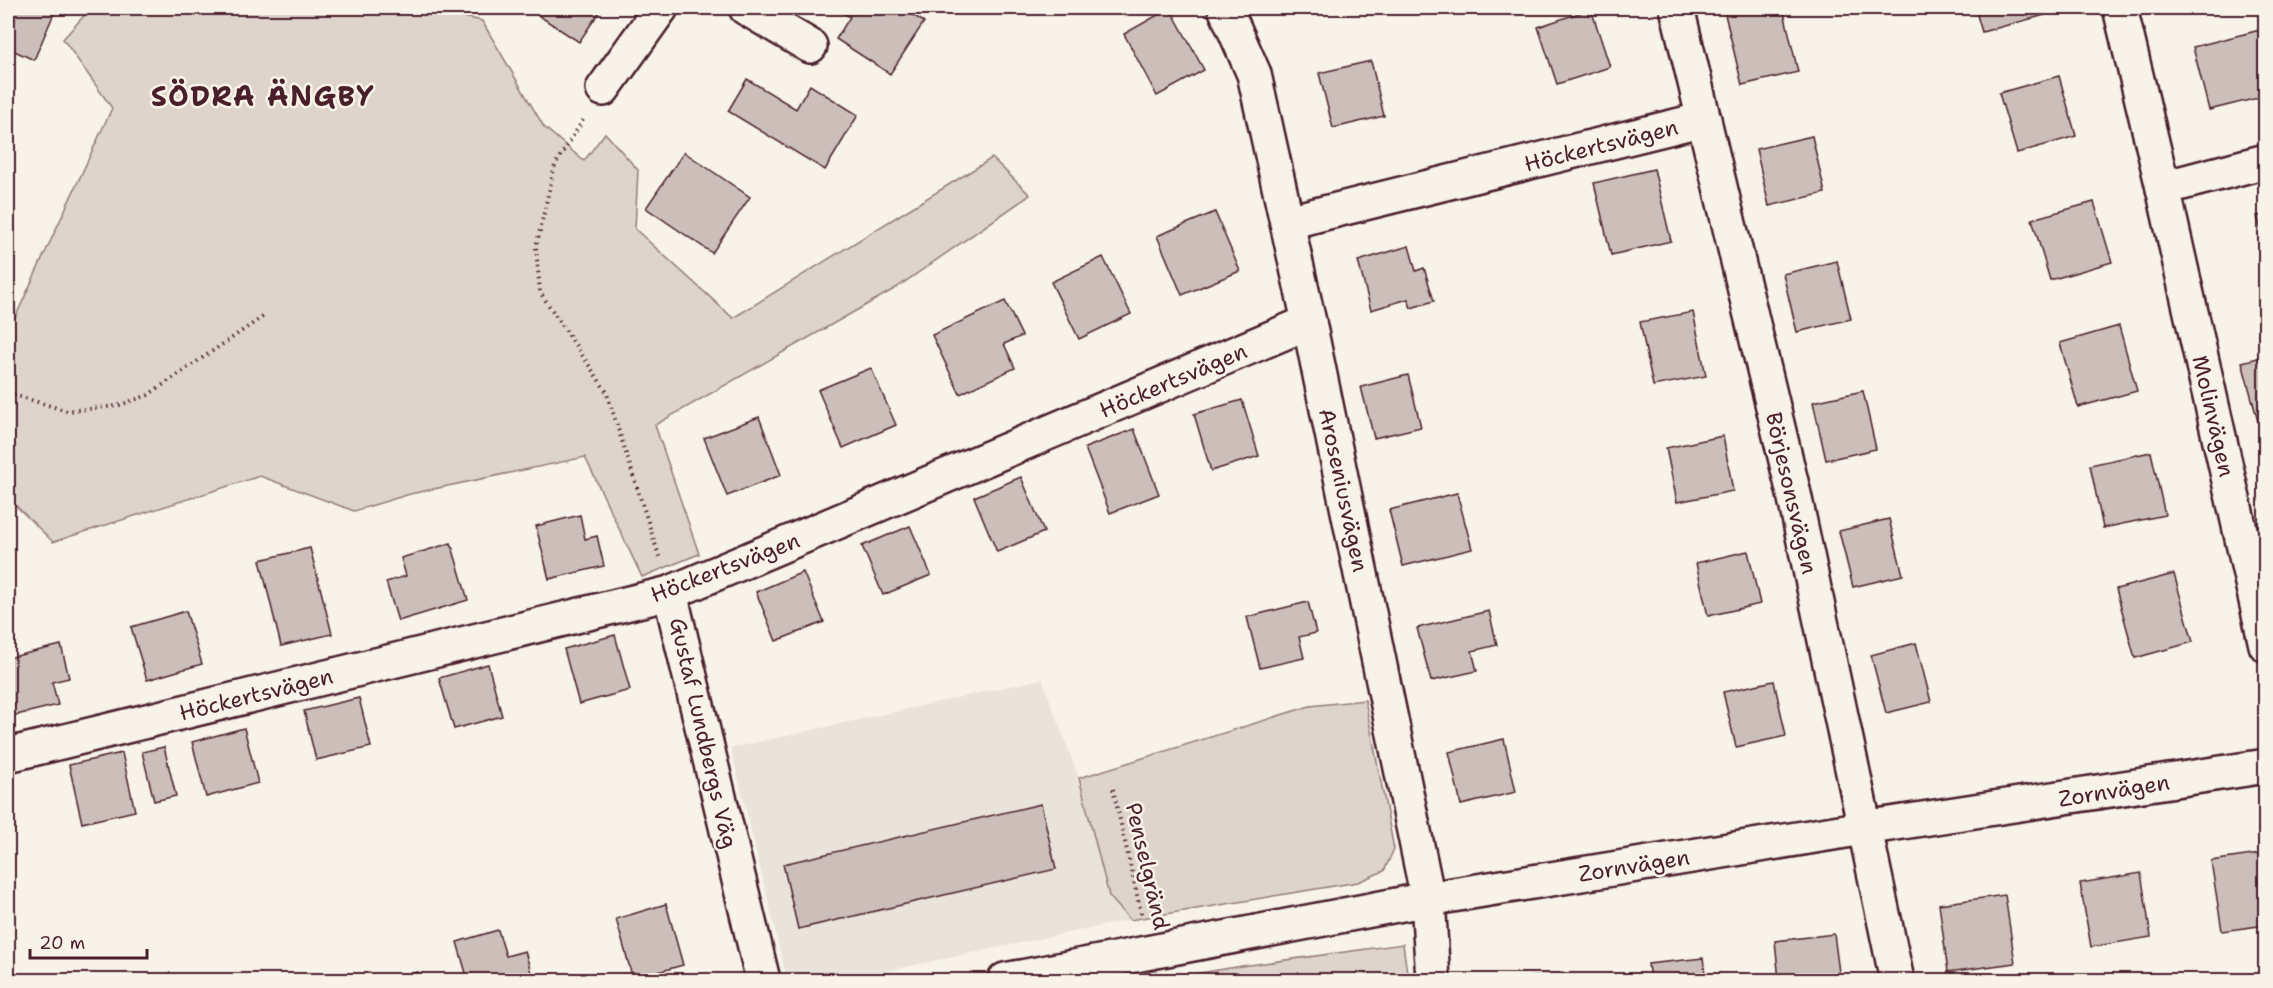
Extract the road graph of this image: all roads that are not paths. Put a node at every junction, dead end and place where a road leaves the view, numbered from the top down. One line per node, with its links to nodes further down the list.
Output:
1 (661, 8): 7 (street)
2 (746, 8): 6 (street)
3 (1225, 8): 11 (street, Aroseniusvägen)
4 (1677, 8): 8 (street, Börjesonsvägen)
5 (2120, 8): 10 (street, Molinvägen)
6 (810, 46)
7 (603, 88)
8 (1704, 119): 11 (street, Höckertsvägen); 17 (street, Börjesonsvägen)
9 (2265, 161): 10 (street)
10 (2163, 188): 14 (street, Molinvägen)
11 (1288, 222): 12 (street, Aroseniusvägen)
12 (1309, 322): 13 (street, Höckertsvägen); 18 (street, Aroseniusvägen)
13 (670, 593): 15 (street, Höckertsvägen); 19 (street, Gustaf Lundbergs Väg)
14 (2265, 645)
15 (8, 755)
16 (2265, 766): 17 (street, Zornvägen)
17 (1864, 828): 18 (street, Zornvägen); 22 (street, Börjesonsvägen)
18 (1428, 899): 20 (street, Zornvägen); 21 (street, Aroseniusvägen)
19 (763, 981)
20 (1005, 981)
21 (1433, 981)
22 (1897, 981)

